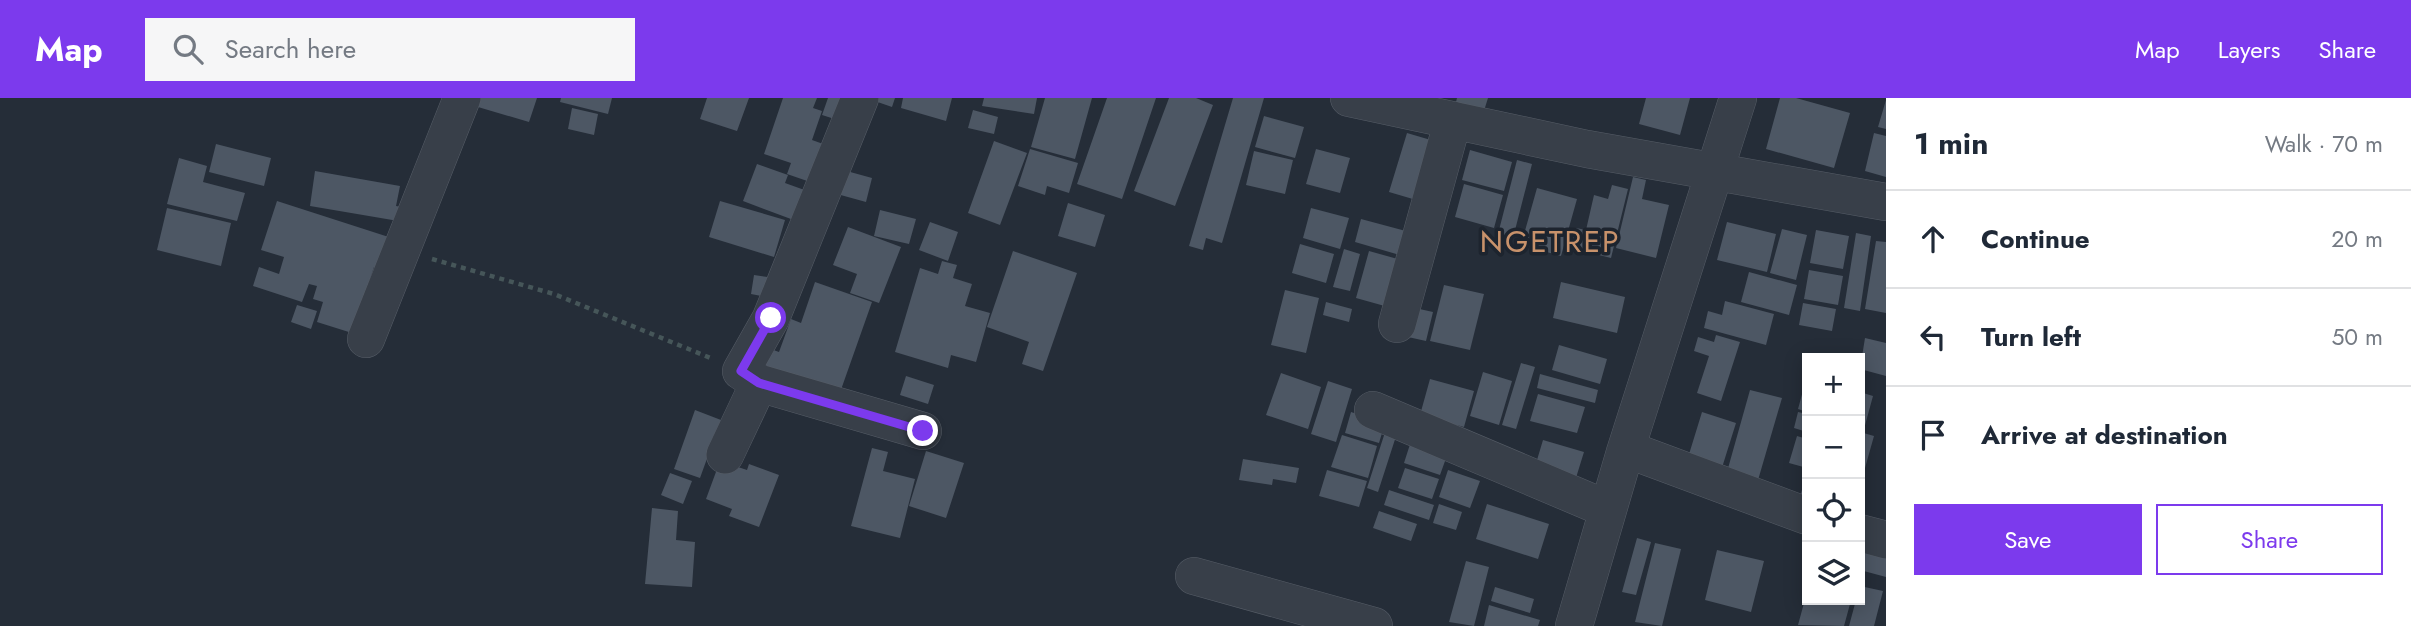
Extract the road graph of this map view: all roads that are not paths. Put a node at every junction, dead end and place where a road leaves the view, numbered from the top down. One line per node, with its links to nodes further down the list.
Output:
1 (462, 98): 10 (street)
2 (860, 98): 11 (street)
3 (1349, 98): 5 (street)
4 (1738, 98): 7 (street)
5 (1391, 103): 6 (street)
6 (1454, 120): 7 (street); 9 (street)
7 (1713, 170): 8 (street); 14 (street)
8 (1886, 202)
9 (1397, 324)
10 (366, 339)
11 (750, 377): 13 (street); 15 (street)
12 (1373, 410): 16 (street)
13 (923, 431)
14 (1625, 452): 16 (street); 17 (street)
15 (726, 456)
16 (1608, 509): 23 (street)
17 (1802, 514)
18 (1865, 534): 19 (street)
19 (1886, 540)
20 (1194, 576): 21 (street)
21 (1316, 618): 22 (street)
22 (1374, 626)
23 (1574, 626)

